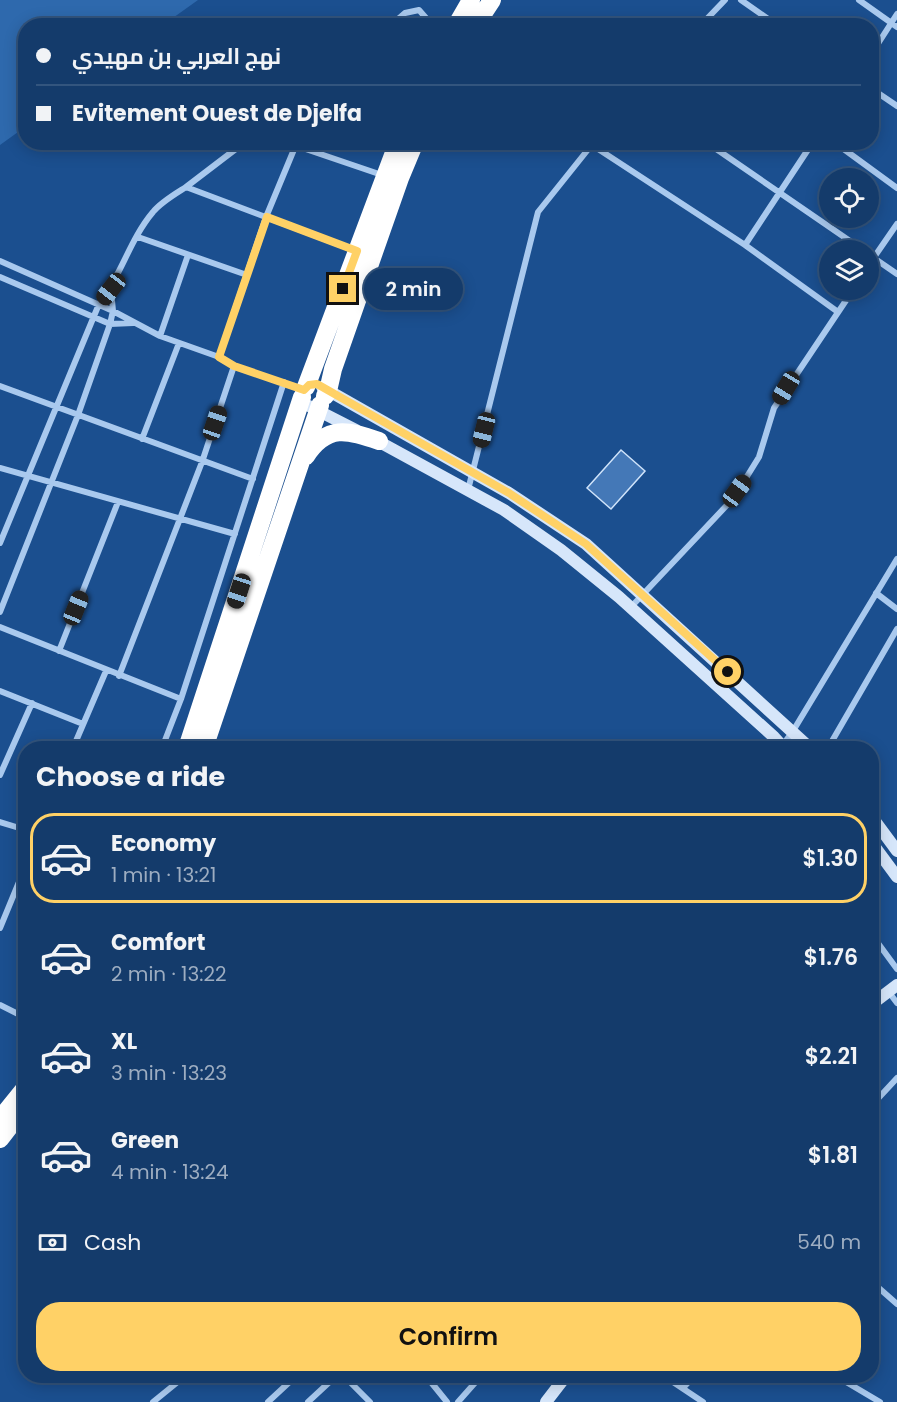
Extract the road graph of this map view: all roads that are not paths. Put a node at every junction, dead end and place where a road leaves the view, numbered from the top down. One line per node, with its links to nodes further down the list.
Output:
1 (471, 0): 9 (highway)
2 (492, 0): 10 (highway)
3 (725, 0): 11 (street)
4 (741, 0): 12 (street)
5 (859, 0): 13 (street)
6 (897, 14): 13 (street)
7 (399, 18): 8 (street)
8 (426, 18)
9 (461, 18)
10 (480, 18)
11 (708, 18)
12 (767, 18)
13 (894, 25): 14 (street)
14 (879, 44)
15 (879, 94): 16 (street)
16 (897, 106)
17 (235, 150): 28 (street)
18 (294, 150): 31 (street)
19 (304, 150): 27 (street)
20 (395, 150): 27 (highway)
21 (412, 150): 58 (highway)
22 (588, 150): 66 (street)
23 (602, 150): 35 (street)
24 (718, 150): 30 (street)
25 (808, 150): 30 (street)
26 (845, 150): 29 (street)
27 (385, 176): 37 (highway)
28 (186, 187): 31 (street); 33 (street)
29 (897, 188)
30 (780, 193): 34 (street); 35 (street)
31 (267, 217): 37 (street); 42 (street)
32 (897, 224): 36 (street)
33 (138, 237): 38 (street); 44 (street)
34 (848, 240)
35 (745, 245): 48 (street)
36 (879, 246)
37 (357, 251): 58 (highway)
38 (188, 255): 42 (street); 52 (street)
39 (0, 261): 46 (street)
40 (879, 262): 41 (street)
41 (897, 274)
42 (247, 275): 54 (street)
43 (0, 277): 49 (street)
44 (111, 289): 46 (street); 47 (street)
45 (846, 300): 48 (street)
46 (99, 304): 47 (street); 49 (street)
47 (113, 311): 50 (street); 51 (street)
48 (838, 312): 77 (street)
49 (93, 316): 51 (street); 59 (street)
50 (134, 323): 51 (street); 52 (street)
51 (110, 324): 60 (street)
52 (160, 336): 53 (street)
53 (180, 343): 54 (street); 61 (street)
54 (219, 357): 55 (street)
55 (234, 366): 56 (street); 63 (street)
56 (284, 382): 58 (street); 68 (street)
57 (0, 386): 59 (street)
58 (315, 397): 62 (main road); 64 (highway); 66 (main road); 95 (highway)
59 (57, 408): 60 (street); 67 (street)
60 (78, 415): 61 (street); 69 (street)
61 (142, 440): 63 (street)
62 (380, 441): 64 (highway); 70 (main road)
63 (202, 462): 68 (street); 72 (street)
64 (298, 467): 96 (highway)
65 (0, 468): 67 (street)
66 (473, 473): 70 (street); 77 (main road)
67 (27, 476): 69 (street); 74 (street)
68 (253, 479): 73 (street)
69 (52, 482): 71 (street); 80 (street)
70 (468, 490): 78 (main road)
71 (118, 502): 72 (street); 85 (street)
72 (179, 519): 73 (street); 87 (street)
73 (235, 534): 89 (street)
74 (0, 543)
75 (897, 559): 76 (street)
76 (876, 593): 79 (street); 92 (street)
77 (644, 595): 78 (street); 81 (main road)
78 (631, 608): 82 (main road)
79 (897, 609)
80 (0, 612)
81 (664, 613): 82 (main road); 92 (main road)
82 (651, 626): 97 (main road)
83 (0, 627): 85 (street)
84 (897, 629): 100 (street)
85 (59, 651): 86 (street)
86 (106, 671): 87 (street); 91 (street)
87 (119, 676): 89 (street)
88 (0, 691): 90 (street)
89 (181, 699): 94 (street)
90 (32, 703): 91 (street); 101 (street)
91 (83, 724): 93 (street)
92 (793, 731): 98 (street); 99 (main road)
93 (76, 741)
94 (165, 741)
95 (190, 741)
96 (206, 741)
97 (774, 741)
98 (787, 741)
99 (803, 741)
100 (832, 741)
101 (0, 775)
102 (0, 822): 104 (street)
103 (879, 826): 105 (main road)
104 (18, 828)
105 (897, 850)
106 (879, 853): 107 (main road)
107 (882, 857): 108 (street); 109 (main road)
108 (879, 859)
109 (897, 877)
110 (18, 884): 111 (street)
111 (0, 928)
112 (879, 945): 113 (street)
113 (897, 969)
114 (893, 988): 115 (main road); 116 (street)
115 (879, 999)
116 (897, 1003)
117 (0, 1005): 118 (street)
118 (18, 1014)
119 (897, 1078): 121 (street)
120 (18, 1097): 123 (highway)
121 (879, 1097)
122 (18, 1117): 124 (highway)
123 (0, 1119)
124 (0, 1139)
125 (879, 1288): 126 (street)
126 (897, 1304)
127 (176, 1383): 138 (street)
128 (288, 1383): 139 (street)
129 (328, 1383): 140 (street)
130 (351, 1383): 141 (street)
131 (432, 1383): 142 (street)
132 (475, 1383): 143 (street)
133 (561, 1383): 144 (main road)
134 (674, 1383): 137 (street)
135 (687, 1383): 137 (street)
136 (848, 1383): 146 (street)
137 (682, 1388): 145 (street)
138 (153, 1402)
139 (268, 1402)
140 (308, 1402)
141 (370, 1402)
142 (447, 1402)
143 (458, 1402)
144 (546, 1402)
145 (703, 1402)
146 (880, 1402)

